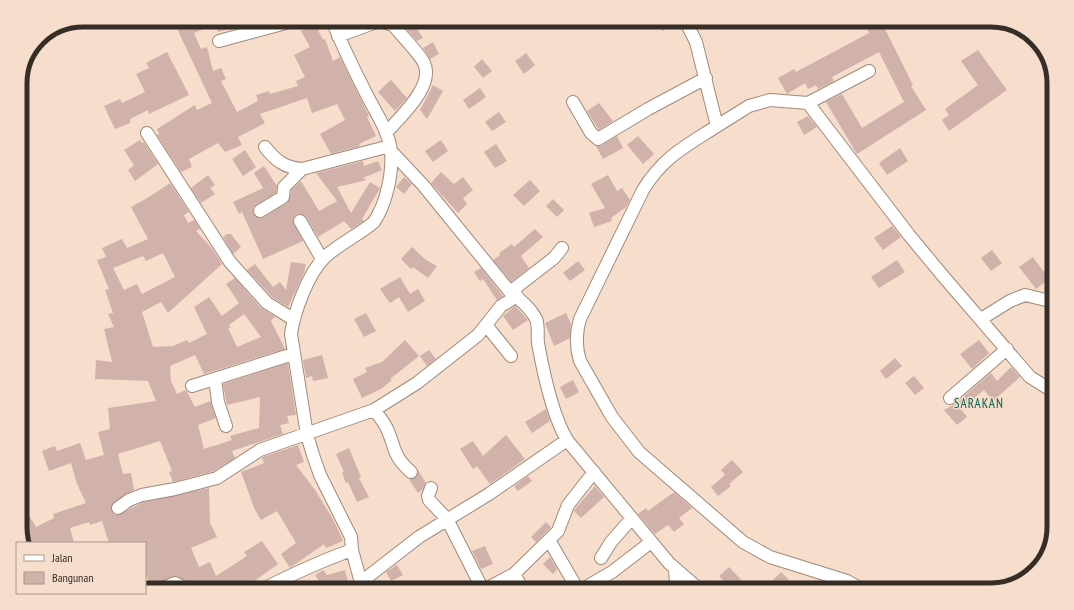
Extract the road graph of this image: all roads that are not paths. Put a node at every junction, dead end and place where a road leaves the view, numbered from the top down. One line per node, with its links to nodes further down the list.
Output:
1 (271, 27): 7 (street)
2 (335, 27): 6 (street)
3 (363, 27): 6 (street)
4 (395, 27): 13 (street)
5 (688, 27): 9 (street)
6 (338, 36): 13 (street)
7 (219, 41)
8 (869, 71): 11 (street)
9 (706, 78): 10 (street); 12 (street)
10 (573, 102)
11 (808, 103): 12 (street); 25 (street)
12 (717, 126): 60 (street)
13 (386, 132): 16 (street)
14 (146, 133): 24 (street)
15 (265, 147): 17 (street)
16 (390, 148): 17 (street); 21 (street); 22 (street)
17 (302, 169): 18 (street)
18 (260, 211)
19 (300, 221): 21 (street)
20 (562, 248): 22 (street)
21 (322, 259): 24 (street)
22 (513, 294): 26 (street); 37 (street)
23 (1047, 300): 25 (street)
24 (293, 319): 28 (street)
25 (981, 319): 27 (street)
26 (486, 325): 29 (street); 34 (street)
27 (1007, 349): 32 (street); 33 (street)
28 (293, 354): 30 (street); 36 (street)
29 (511, 356)
30 (215, 379): 31 (street); 35 (street)
31 (192, 386)
32 (1047, 387)
33 (950, 398)
34 (374, 410): 36 (street); 38 (street)
35 (226, 426)
36 (307, 435): 41 (street); 46 (street)
37 (567, 440): 39 (street); 43 (street)
38 (411, 472)
39 (594, 472): 42 (street); 44 (street)
40 (432, 488): 43 (street)
41 (118, 508)
42 (632, 518): 45 (street); 47 (street)
43 (447, 519): 52 (street); 53 (street)
44 (549, 540): 49 (street); 56 (street)
45 (651, 542): 48 (street); 57 (street)
46 (352, 550): 50 (street); 51 (street)
47 (601, 558)
48 (675, 570): 58 (street); 59 (street)
49 (514, 574): 54 (street); 55 (street)
50 (273, 583)
51 (361, 583)
52 (365, 583)
53 (479, 583)
54 (497, 583)
55 (519, 583)
56 (574, 583)
57 (593, 583)
58 (676, 583)
59 (692, 583)
60 (851, 583)

